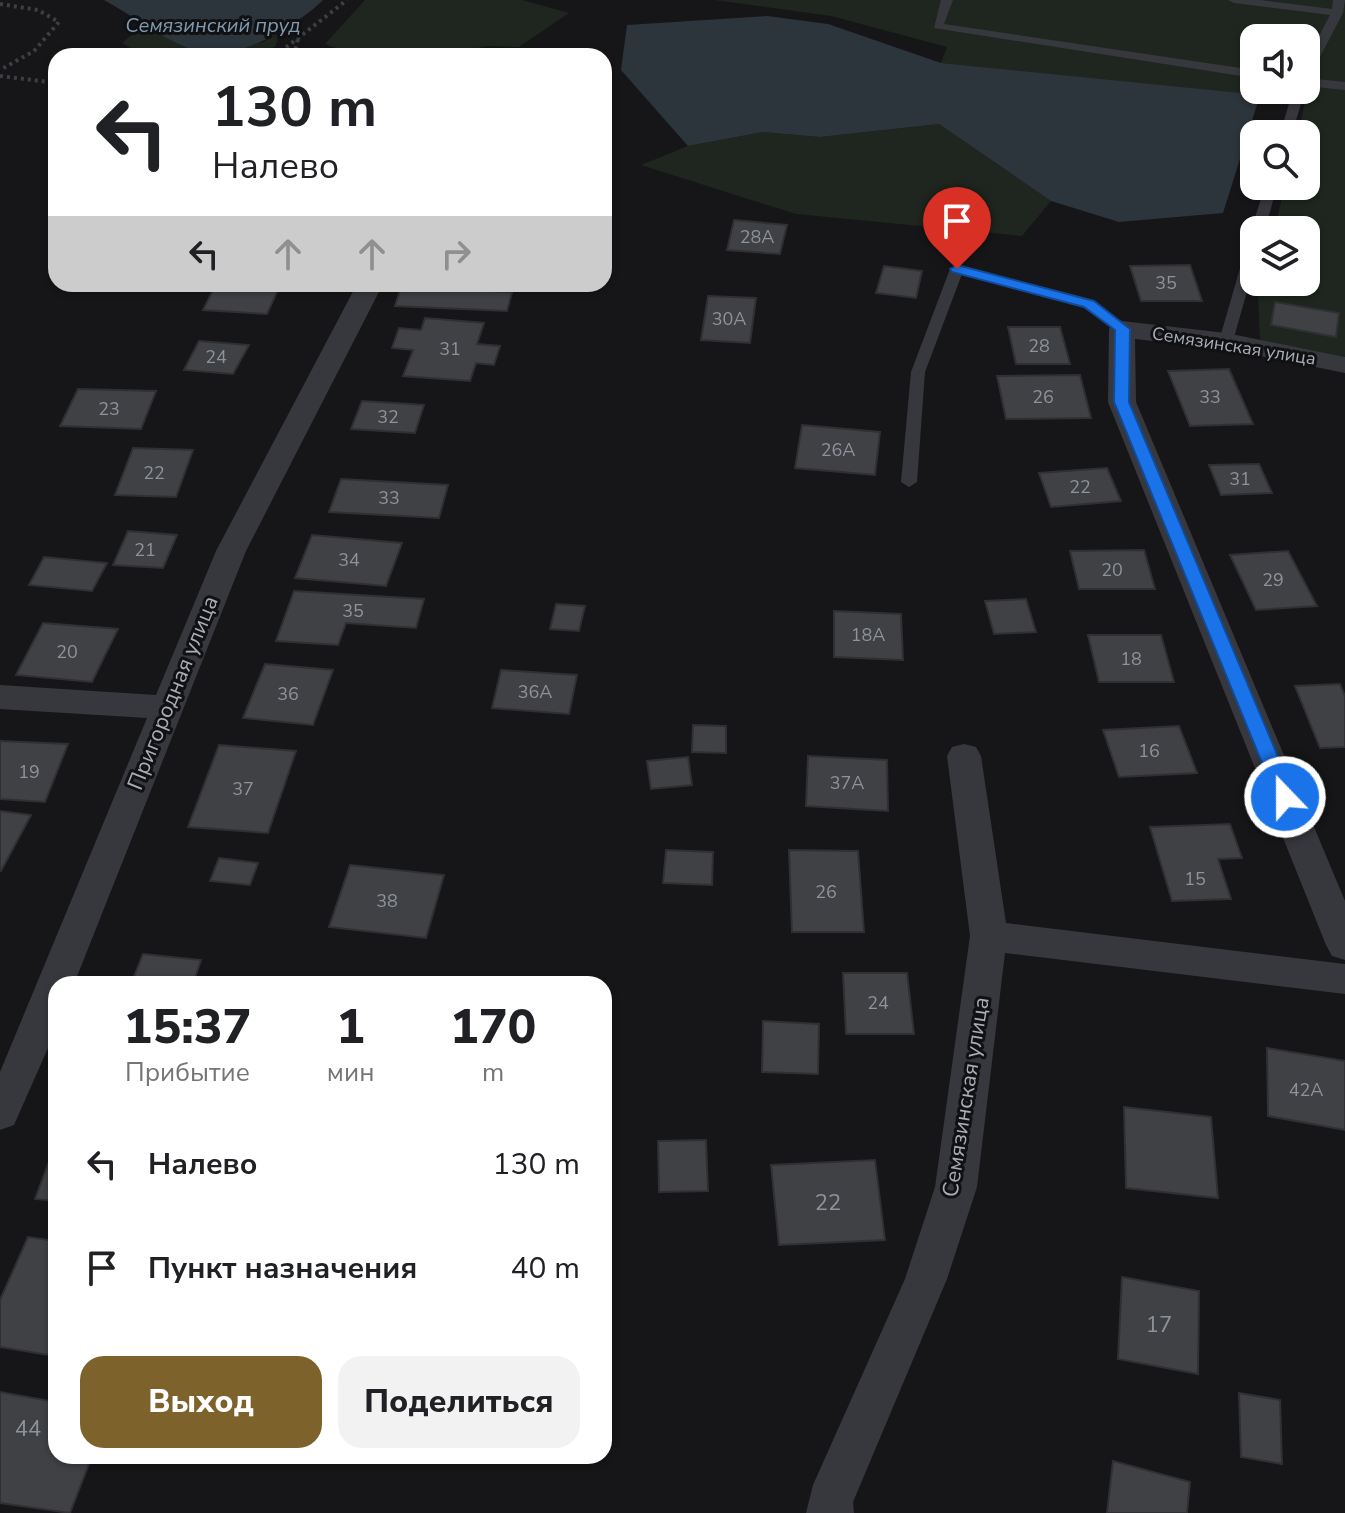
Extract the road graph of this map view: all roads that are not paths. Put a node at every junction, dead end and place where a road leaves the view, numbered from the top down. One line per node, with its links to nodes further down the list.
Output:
1 (947, 0): 5 (lane)
2 (1234, 0): 3 (lane)
3 (1338, 6): 4 (lane)
4 (1320, 43)
5 (1240, 72)
6 (1320, 83): 7 (lane)
7 (1345, 86)
8 (366, 292): 15 (street, Пригородная улица)
9 (1240, 292): 11 (lane)
10 (1122, 329): 11 (street, Семязинская улица); 13 (lane); 18 (street)
11 (1226, 341): 12 (street, Семязинская улица)
12 (1345, 365)
13 (909, 482)
14 (0, 697): 15 (street)
15 (167, 707): 19 (street, Пригородная улица)
16 (964, 756): 17 (street, Семязинская улица)
17 (989, 936): 20 (street); 23 (street, Семязинская улица)
18 (1345, 945)
19 (58, 976)
20 (1345, 979)
21 (48, 1001): 22 (street, Пригородная улица)
22 (0, 1113)
23 (830, 1513)

